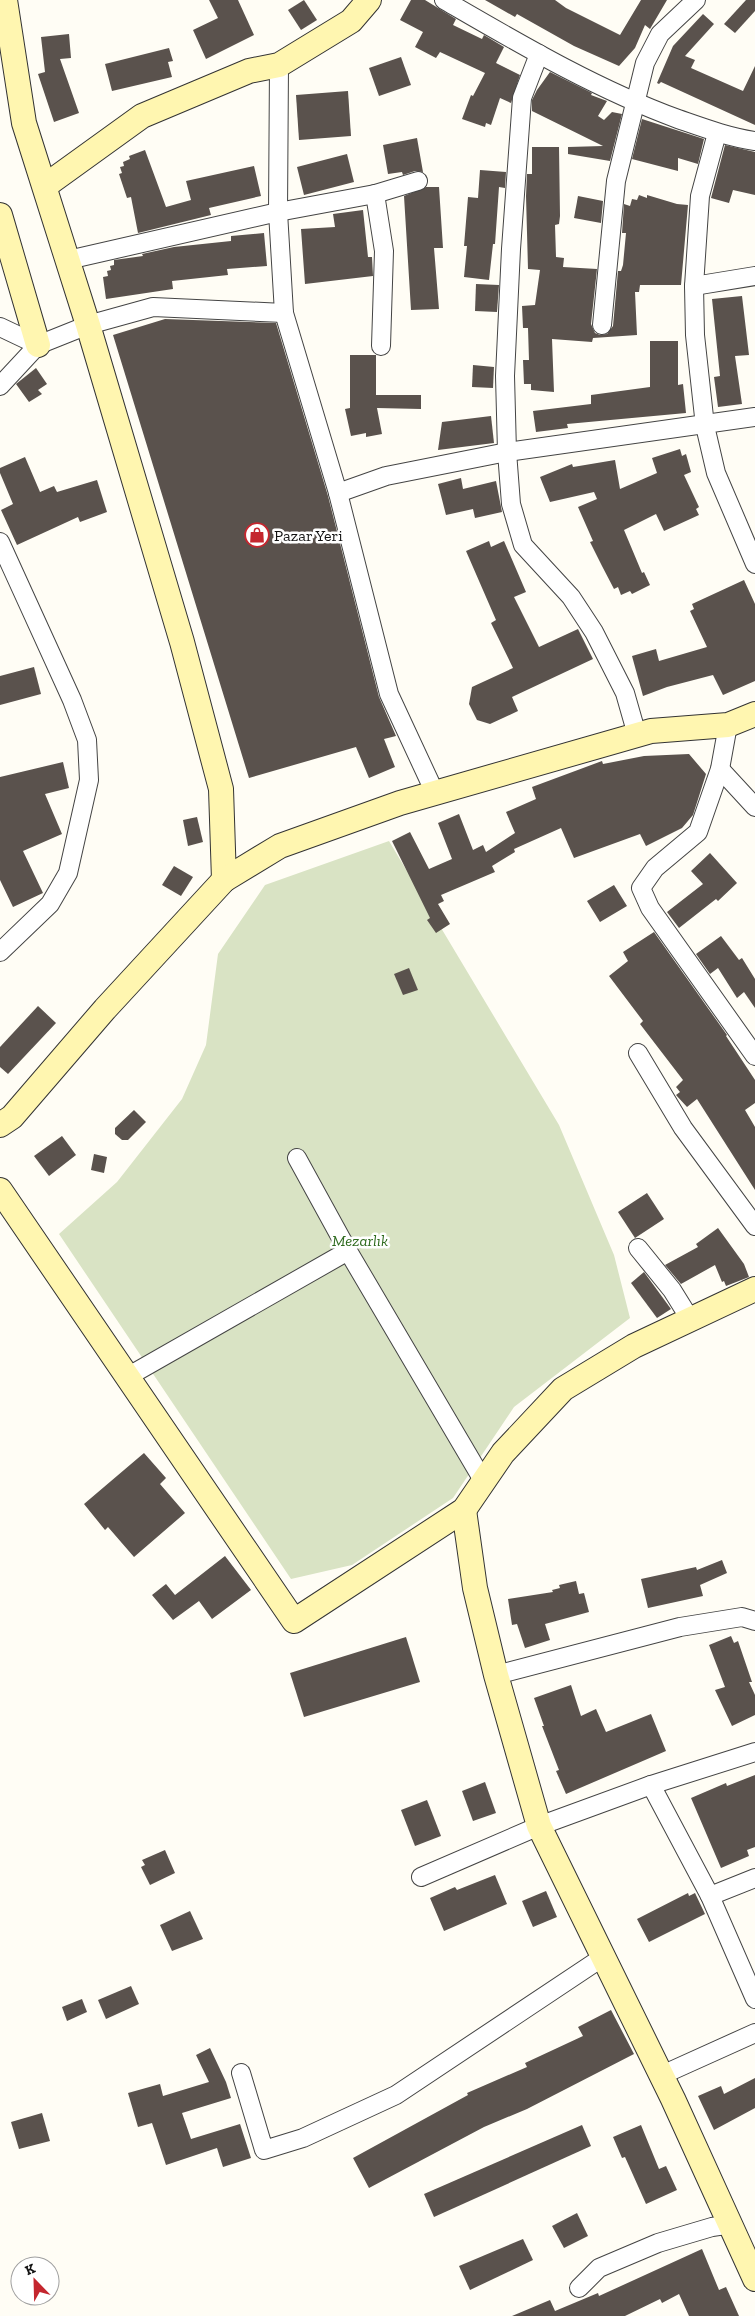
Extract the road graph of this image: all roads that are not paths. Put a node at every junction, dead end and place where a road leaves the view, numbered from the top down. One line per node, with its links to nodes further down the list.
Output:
1 (5, 0): 11 (main road)
2 (369, 0): 6 (main road)
3 (444, 0): 5 (street)
4 (696, 0): 7 (street)
5 (538, 54): 7 (street); 27 (street)
6 (280, 65): 11 (main road); 13 (street)
7 (635, 103): 8 (street); 20 (street)
8 (717, 132): 9 (street); 17 (street)
9 (755, 141)
10 (418, 181): 12 (street)
11 (45, 186): 15 (main road)
12 (375, 194): 13 (street); 23 (street)
13 (278, 212): 15 (street); 18 (street)
14 (0, 215): 22 (main road)
15 (68, 260): 19 (main road)
16 (755, 276): 17 (street)
17 (694, 286): 26 (street)
18 (284, 313): 19 (street); 28 (street)
19 (88, 325): 22 (street); 37 (main road)
20 (602, 325)
21 (0, 327): 22 (street)
22 (38, 345): 24 (street)
23 (381, 346)
24 (0, 386)
25 (755, 417): 26 (street)
26 (705, 426): 27 (street); 30 (street)
27 (507, 452): 28 (street); 33 (street)
28 (338, 493): 35 (street)
29 (0, 542): 38 (street)
30 (755, 564)
31 (755, 714): 32 (main road)
32 (728, 726): 33 (main road); 34 (street)
33 (637, 735): 35 (main road)
34 (720, 769): 36 (street); 40 (street)
35 (435, 793): 37 (main road)
36 (755, 808)
37 (224, 880): 41 (main road)
38 (0, 952)
39 (638, 1053): 44 (street)
40 (755, 1056)
41 (0, 1125)
42 (297, 1158): 46 (street)
43 (0, 1190): 49 (main road)
44 (755, 1226)
45 (638, 1248): 48 (street)
46 (348, 1251): 49 (street); 50 (street)
47 (755, 1289): 48 (main road)
48 (690, 1319): 50 (main road)
49 (127, 1377): 51 (main road)
50 (484, 1482): 51 (main road)
51 (464, 1510): 53 (main road)
52 (755, 1621): 53 (street)
53 (496, 1675): 56 (main road)
54 (755, 1752): 55 (street)
55 (651, 1785): 56 (street); 59 (street)
56 (539, 1826): 57 (street); 60 (main road)
57 (421, 1877)
58 (755, 1878): 59 (street)
59 (710, 1896): 61 (street)
60 (603, 1957): 63 (street); 64 (main road)
61 (755, 1999)
62 (755, 2033): 64 (street)
63 (241, 2073)
64 (662, 2075): 65 (main road)
65 (732, 2224): 66 (main road); 67 (street)
66 (755, 2279)
67 (579, 2288)

